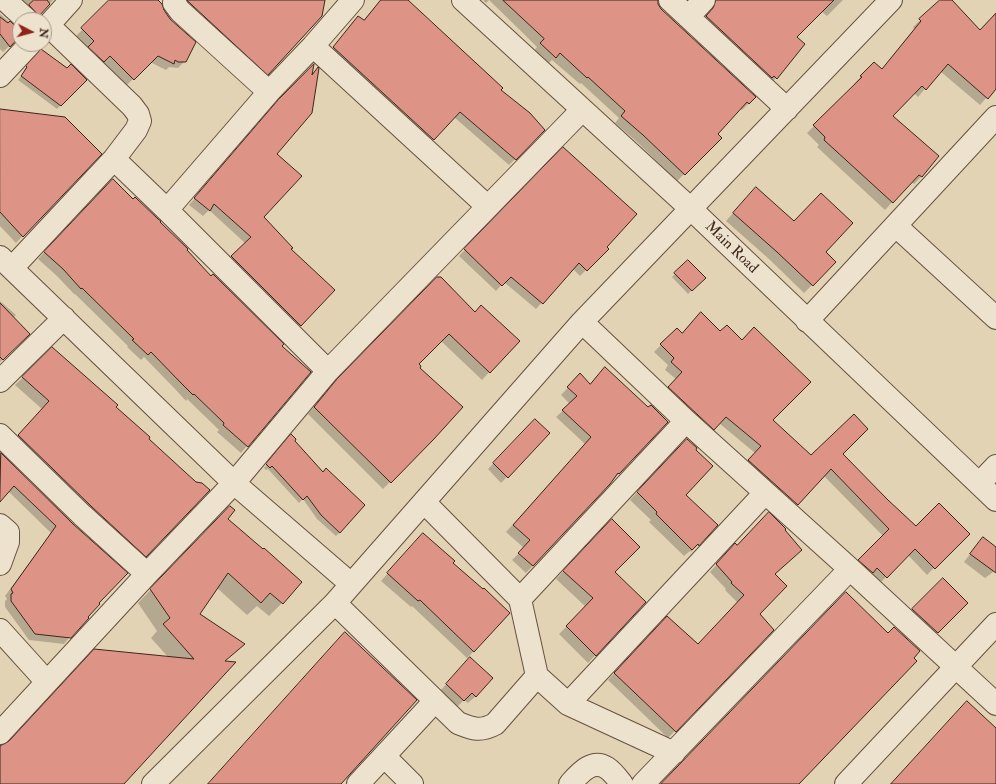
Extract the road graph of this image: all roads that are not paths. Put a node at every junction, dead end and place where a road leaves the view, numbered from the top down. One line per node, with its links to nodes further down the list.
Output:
1 (5, 0): 9 (street)
2 (71, 0): 11 (street)
3 (175, 0): 16 (street)
4 (353, 0): 13 (street)
5 (463, 0): 18 (street, Main Road)
6 (670, 0): 10 (street)
7 (704, 0): 10 (street)
8 (891, 0): 17 (street)
9 (18, 12)
10 (688, 17): 17 (street)
11 (52, 21)
12 (52, 33): 20 (street)
13 (313, 46): 16 (street); 21 (street)
14 (22, 52): 15 (street)
15 (0, 76)
16 (269, 92): 23 (street)
17 (787, 109): 22 (street)
18 (582, 110): 21 (street); 22 (street, Main Road)
19 (996, 117): 24 (street)
20 (114, 159): 23 (street); 25 (street)
21 (487, 206): 30 (street)
22 (691, 209): 28 (street, Main Road); 29 (street)
23 (167, 210): 30 (street)
24 (896, 226): 27 (street); 28 (street)
25 (6, 263): 26 (street)
26 (64, 318): 31 (street); 35 (street)
27 (996, 318)
28 (807, 320): 36 (street, Main Road)
29 (582, 322): 32 (street); 39 (street)
30 (328, 371): 35 (street)
31 (0, 381)
32 (686, 421): 37 (street); 45 (street)
33 (0, 435): 43 (street)
34 (996, 466): 36 (street)
35 (234, 483): 43 (street); 44 (street)
36 (979, 484): 38 (street, Main Road)
37 (765, 493): 42 (street); 53 (street)
38 (996, 500)
39 (424, 502): 44 (street); 45 (street)
40 (0, 525): 41 (street)
41 (0, 564)
42 (850, 569): 49 (street); 56 (street)
43 (147, 574): 51 (street)
44 (351, 584): 46 (street)
45 (520, 599): 50 (street)
46 (335, 603): 52 (street); 58 (street)
47 (996, 624): 49 (street)
48 (0, 630): 51 (street)
49 (956, 666): 54 (street); 64 (street)
50 (537, 676): 52 (street); 53 (street)
51 (47, 682): 55 (street)
52 (435, 701): 57 (street)
53 (568, 704): 56 (street)
54 (996, 704)
55 (0, 733)
56 (674, 753): 63 (street)
57 (384, 756): 59 (street); 60 (street)
58 (153, 784)
59 (358, 784)
60 (412, 784)
61 (570, 784): 62 (street)
62 (622, 784)
63 (643, 784)
64 (846, 784)

